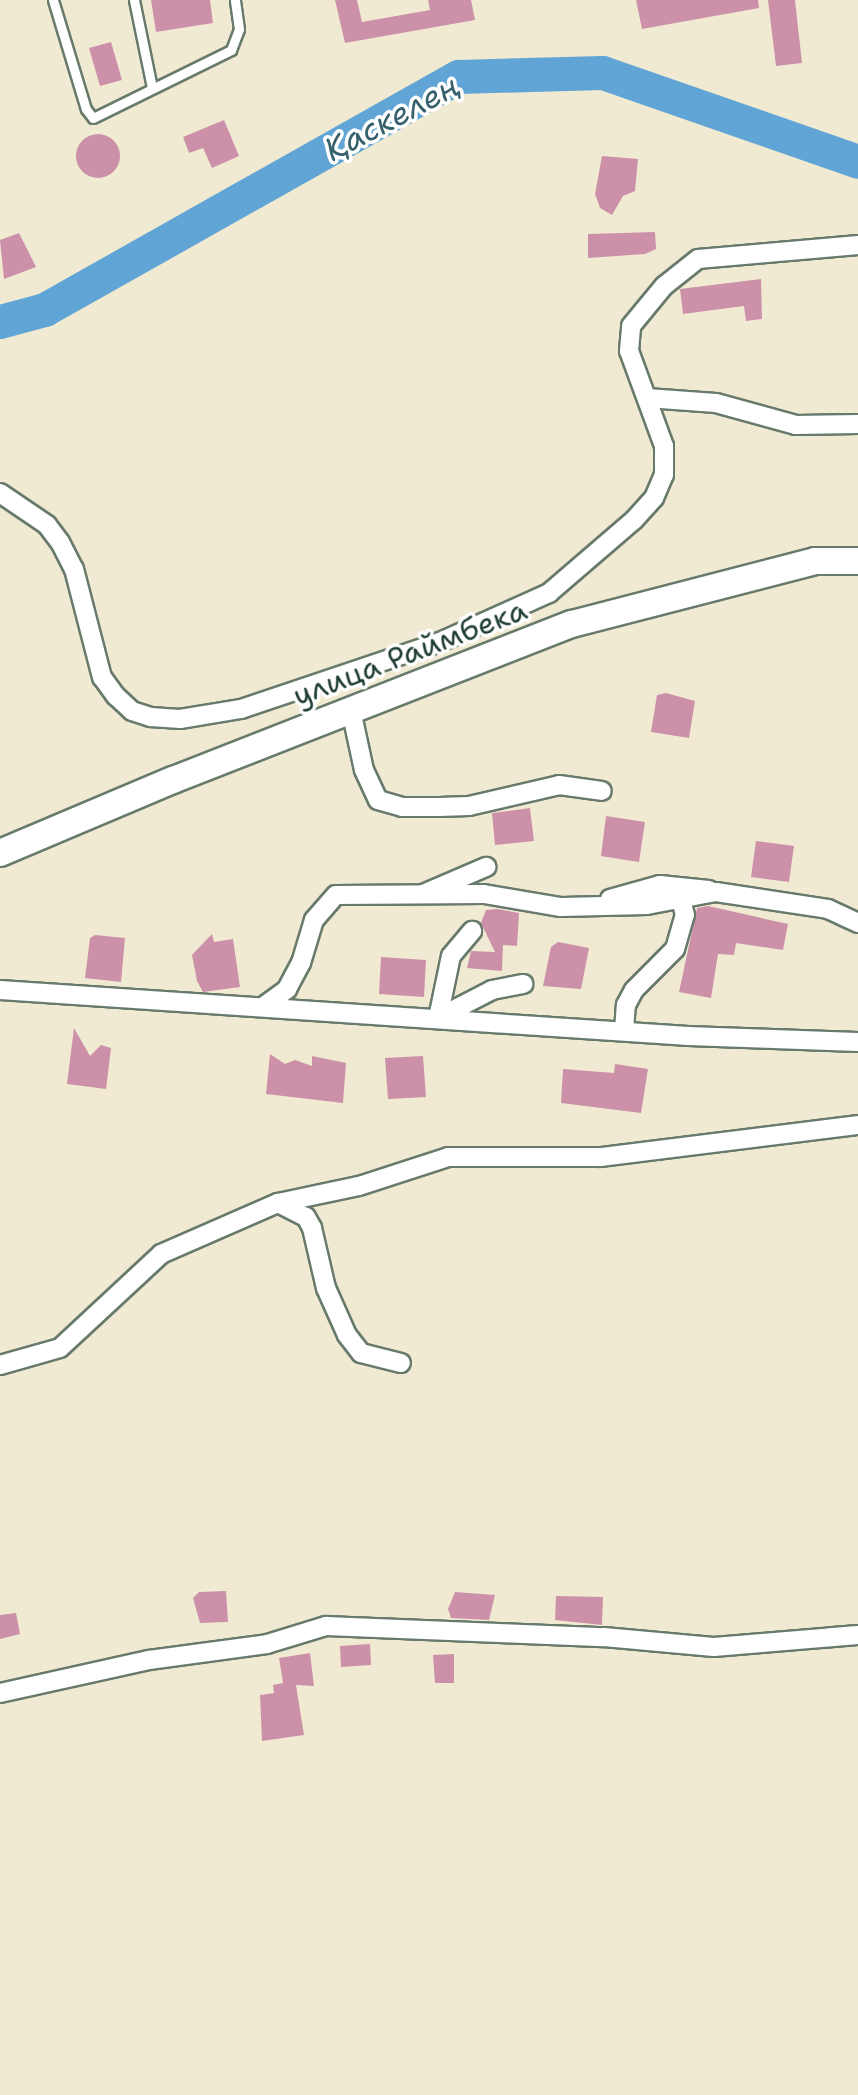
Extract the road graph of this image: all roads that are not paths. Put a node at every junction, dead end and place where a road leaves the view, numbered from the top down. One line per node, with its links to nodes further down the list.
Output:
1 (53, 0): 4 (lane)
2 (134, 0): 4 (lane)
3 (235, 0): 4 (lane)
4 (152, 88)
5 (858, 245): 6 (street)
6 (647, 398): 7 (street); 8 (street)
7 (858, 424)
8 (0, 493)
9 (858, 561): 10 (street, улица Раймбека)
10 (351, 710): 11 (street); 12 (street, улица Раймбека)
11 (602, 791)
12 (0, 853)
13 (486, 867): 15 (street)
14 (716, 892): 16 (street); 17 (street); 18 (street)
15 (417, 897): 17 (street); 22 (street)
16 (681, 900): 17 (street); 24 (street)
17 (596, 905)
18 (858, 923)
19 (472, 931): 23 (street)
20 (523, 984): 23 (street)
21 (0, 990): 22 (street)
22 (264, 1006): 23 (street)
23 (438, 1018): 24 (street)
24 (624, 1031): 25 (street)
25 (858, 1042)
26 (858, 1125): 27 (street)
27 (278, 1203): 28 (street); 29 (street)
28 (401, 1363)
29 (0, 1365)
30 (858, 1635): 31 (street)
31 (0, 1693)

